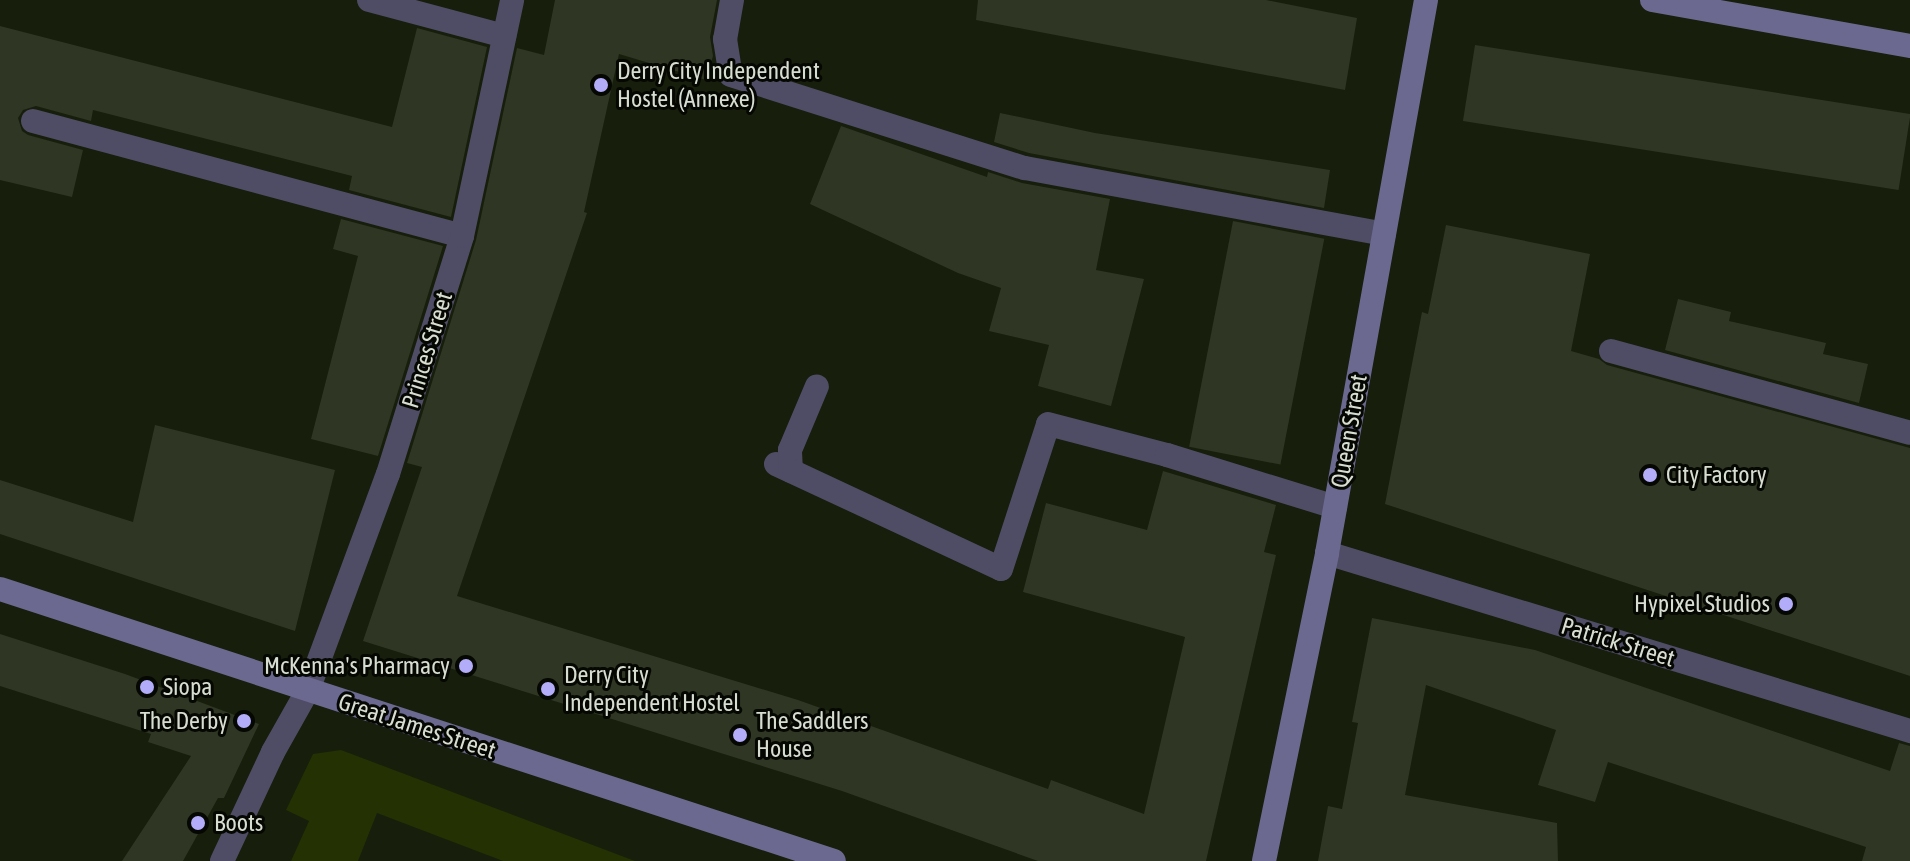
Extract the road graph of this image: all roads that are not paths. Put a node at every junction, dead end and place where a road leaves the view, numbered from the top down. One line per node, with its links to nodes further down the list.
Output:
1 (369, 0): 7 (street)
2 (512, 0): 7 (street, Princes Street)
3 (732, 0): 10 (street)
4 (1426, 0): 10 (main road, Queen Street)
5 (1652, 0): 6 (main road)
6 (1739, 8): 8 (main road)
7 (504, 36): 11 (street, Princes Street)
8 (1910, 46)
9 (33, 121): 11 (street)
10 (1384, 234): 15 (main road, Queen Street)
11 (462, 236): 18 (street, Princes Street)
12 (1611, 351): 14 (street)
13 (817, 386): 15 (street)
14 (1910, 433)
15 (1335, 507): 16 (main road, Queen Street)
16 (1327, 553): 19 (street, Patrick Street); 22 (main road, Queen Street)
17 (0, 589): 18 (main road, Great James Street)
18 (308, 690): 20 (street, Princes Street); 21 (main road, Great James Street)
19 (1910, 731)
20 (222, 861)
21 (834, 861)
22 (1264, 861)

